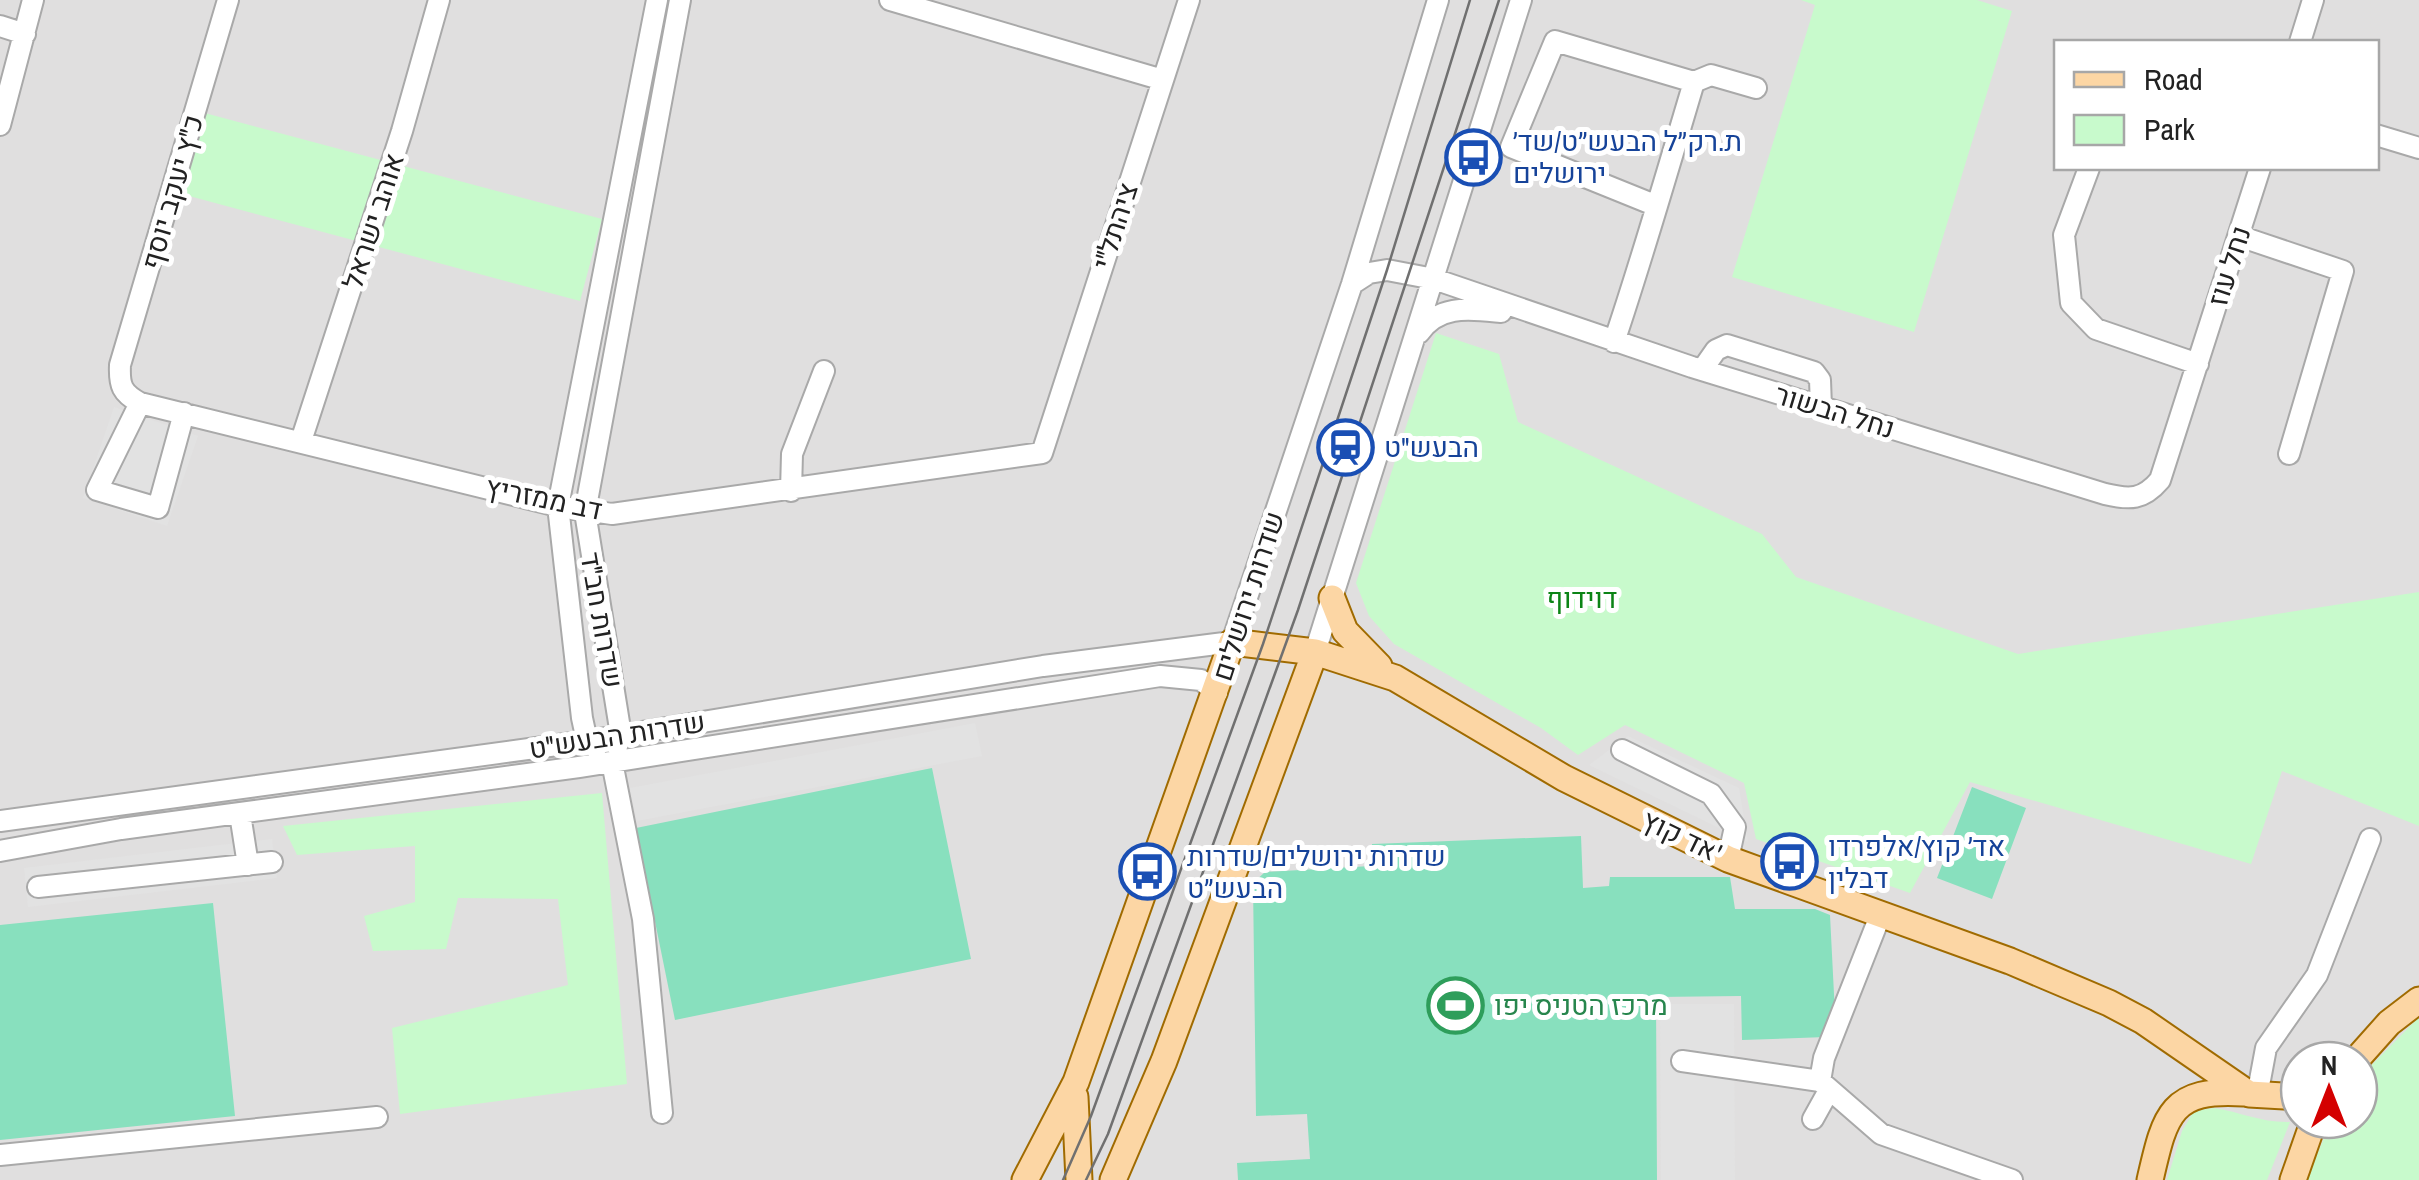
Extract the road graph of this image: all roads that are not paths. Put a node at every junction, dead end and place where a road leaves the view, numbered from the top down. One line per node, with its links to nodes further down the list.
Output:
1 (33, 0): 12 (street)
2 (228, 0): 32 (street, כ"ץ יעקב יוסף)
3 (439, 0): 36 (street, אוהב ישראל)
4 (656, 0): 41 (street, שדרות חב"ד)
5 (680, 0): 42 (street, שדרות חב"ד)
6 (890, 0): 14 (street)
7 (1189, 0): 14 (street, ציהתל"י)
8 (1438, 0): 25 (street, שדרות ירושלים)
9 (1521, 0): 24 (street)
10 (2313, 0): 13 (street)
11 (0, 26): 12 (street)
12 (25, 34): 17 (street)
13 (2301, 40)
14 (1163, 80): 37 (street, ציהתל"י)
15 (1694, 82): 16 (street); 22 (street); 22 (street)
16 (1756, 88)
17 (0, 126)
18 (2379, 136): 19 (street)
19 (2419, 148)
20 (2088, 170): 29 (street)
21 (2259, 170): 23 (street, נחל עוז)
22 (1657, 206): 27 (street)
23 (2238, 236): 29 (street, נחל עוז); 38 (street)
24 (1434, 280): 25 (street, נחל הבשור); 26 (street, נחל הבשור); 28 (street)
25 (1352, 284): 44 (street, שדרות ירושלים)
26 (1528, 314): 27 (street, נחל הבשור); 28 (street, נחל הבשור)
27 (1614, 342): 30 (street, נחל הבשור)
28 (1413, 347): 43 (street)
29 (2198, 364): 40 (street, נחל עוז)
30 (1702, 370): 34 (street, נחל הבשור); 34 (street)
31 (824, 371): 39 (street)
32 (119, 384): 33 (street, דב ממזריץ)
33 (140, 403): 35 (street, דב ממזריץ); 35 (street)
34 (1821, 407): 40 (street, נחל הבשור)
35 (184, 413): 36 (street, דב ממזריץ)
36 (301, 441): 41 (street, דב ממזריץ)
37 (1042, 453): 39 (street, דב ממזריץ)
38 (2289, 454)
39 (791, 491): 42 (street, דב ממזריץ)
40 (2143, 496)
41 (558, 506): 42 (street, דב ממזריץ); 49 (street, שדרות חב"ד)
42 (585, 512): 48 (street, שדרות חב"ד)
43 (1332, 598): 45 (street); 46 (main road)
44 (1232, 642): 45 (main road, אד קוץ'); 47 (main road, שדרות ירושלים); 48 (street, שדרות הבעש"ט)
45 (1314, 652): 46 (main road, אד קוץ'); 77 (main road)
46 (1396, 678): 56 (main road, אד קוץ')
47 (1216, 692): 51 (street, שדרות הבעש"ט); 66 (main road, שדרות ירושלים)
48 (621, 736): 49 (street, שדרות הבעש"ט); 51 (street, שדרות חב"ד)
49 (587, 741): 51 (street); 53 (street, שדרות הבעש"ט)
50 (1622, 750): 56 (street)
51 (612, 762): 52 (street, שדרות הבעש"ט); 70 (street)
52 (240, 814): 55 (street, שדרות הבעש"ט); 58 (street)
53 (0, 820)
54 (2370, 839): 68 (street)
55 (0, 851)
56 (1728, 859): 60 (main road, אד קוץ')
57 (272, 862): 58 (street)
58 (248, 865): 59 (street)
59 (38, 887)
60 (1880, 916): 67 (street); 68 (main road, אד קוץ')
61 (2419, 989): 63 (main road)
62 (2419, 1000): 63 (main road)
63 (2389, 1023): 64 (main road)
64 (2374, 1040)
65 (1682, 1061): 67 (street)
66 (1076, 1082): 75 (main road, שדרות ירושלים); 76 (main road)
67 (1824, 1087): 72 (street); 78 (street)
68 (2253, 1095): 69 (main road); 79 (main road)
69 (2279, 1096)
70 (662, 1113)
71 (378, 1117): 74 (street)
72 (1812, 1119)
73 (2307, 1140): 80 (main road)
74 (0, 1155)
75 (1026, 1180)
76 (1079, 1180)
77 (1113, 1180)
78 (2012, 1180)
79 (2150, 1180)
80 (2293, 1180)

